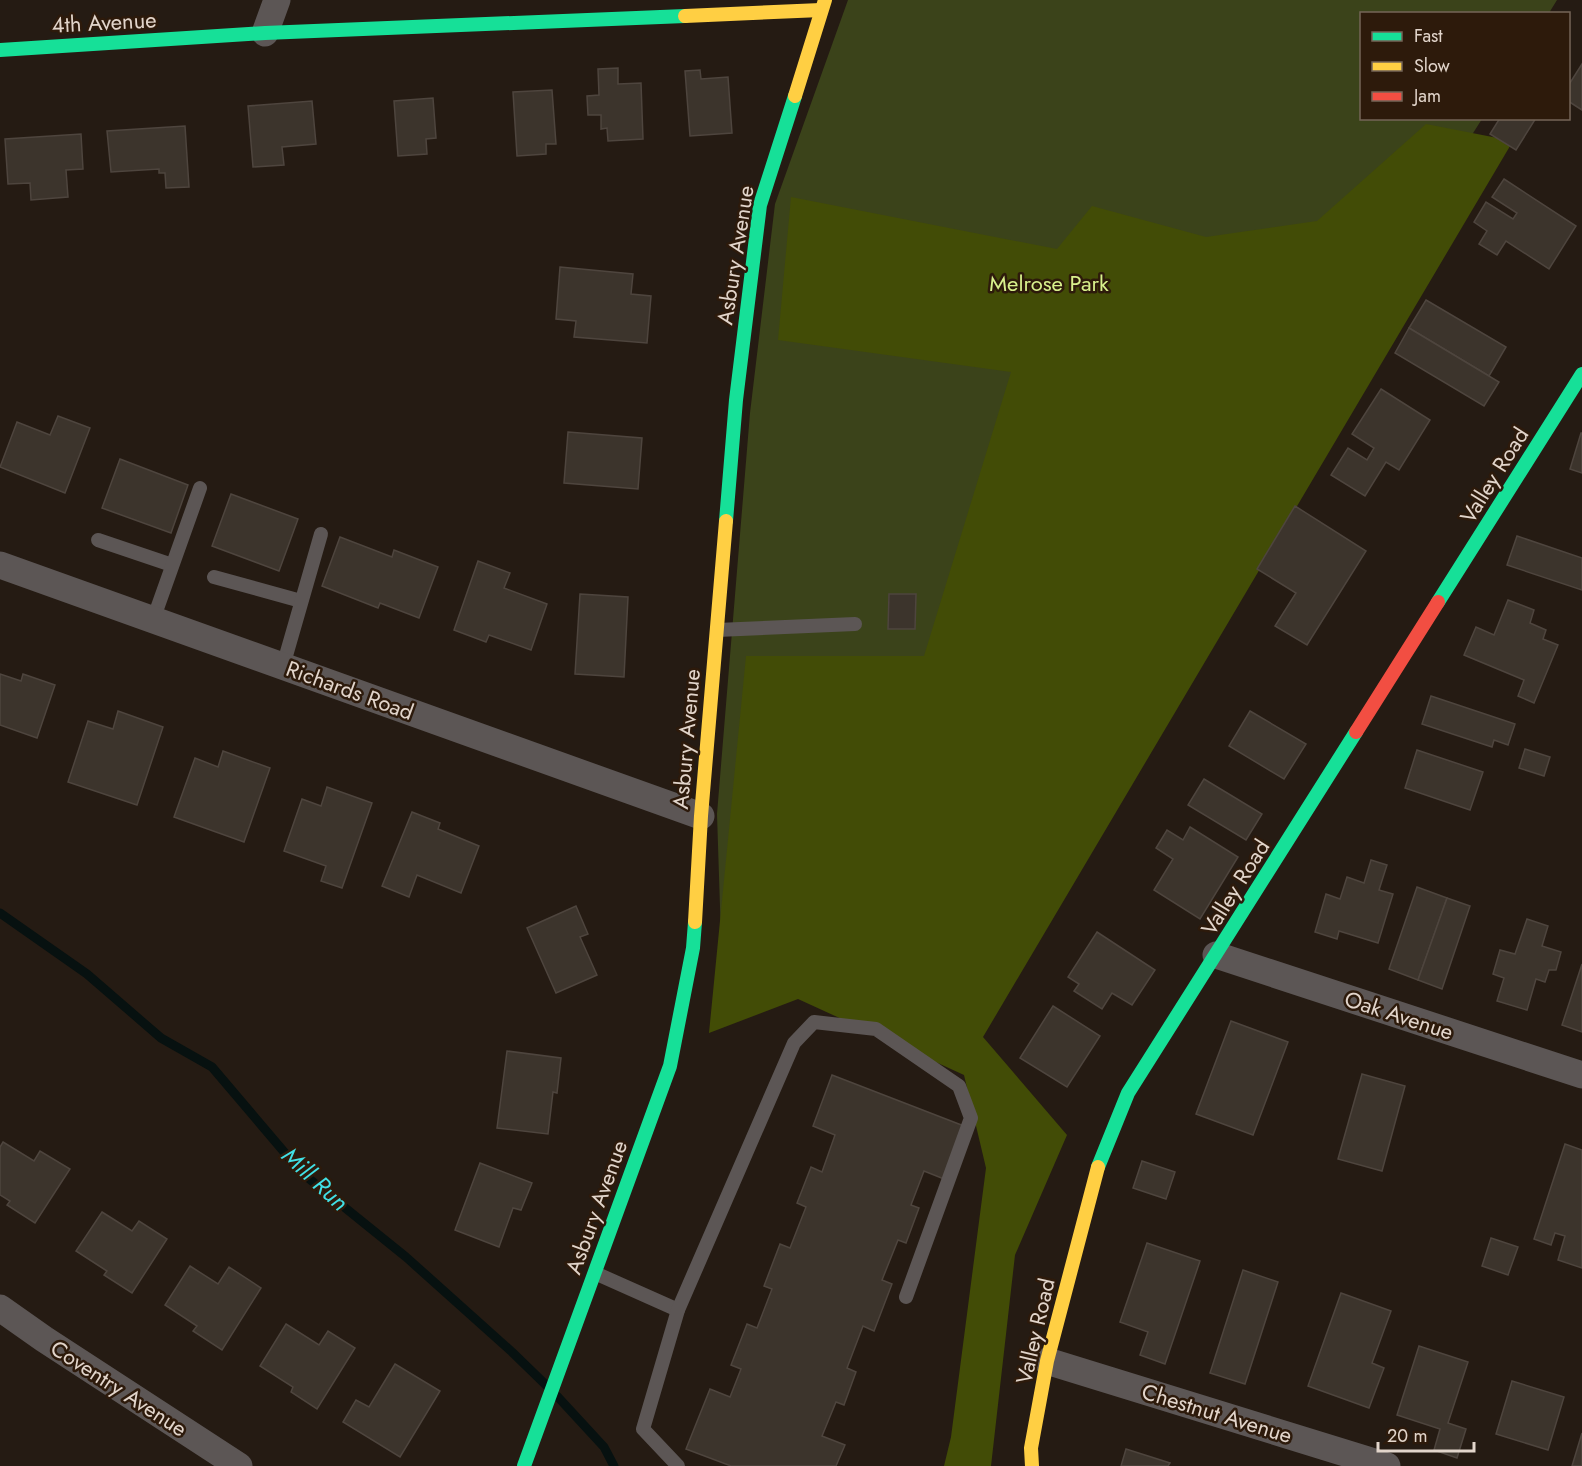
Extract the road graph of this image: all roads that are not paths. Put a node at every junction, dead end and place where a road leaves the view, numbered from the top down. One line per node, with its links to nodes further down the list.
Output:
1 (277, 0): 3 (street)
2 (823, 5): 3 (street, 4th Avenue); 15 (street, Asbury Avenue)
3 (265, 33): 4 (street, 4th Avenue)
4 (0, 50)
5 (1582, 375): 18 (street, Valley Road)
6 (200, 488): 10 (lane)
7 (321, 534): 12 (lane)
8 (98, 540): 10 (lane)
9 (0, 565): 13 (street, Richards Road)
10 (172, 565): 13 (lane)
11 (214, 577): 12 (lane)
12 (301, 601): 16 (lane)
13 (153, 620): 16 (street, Richards Road)
14 (855, 624): 15 (lane)
15 (717, 630): 17 (street, Asbury Avenue)
16 (283, 666): 17 (street, Richards Road)
17 (701, 816): 20 (street, Asbury Avenue)
18 (1216, 955): 19 (street, Oak Avenue); 24 (street, Valley Road)
19 (1582, 1075)
20 (594, 1273): 23 (lane); 26 (street, Asbury Avenue)
21 (906, 1297): 23 (lane)
22 (0, 1308): 25 (street, Coventry Avenue)
23 (678, 1310): 27 (lane)
24 (1047, 1361): 28 (street, Valley Road); 29 (street, Chestnut Avenue)
25 (239, 1466)
26 (524, 1466)
27 (678, 1466)
28 (1032, 1466)
29 (1387, 1466)

